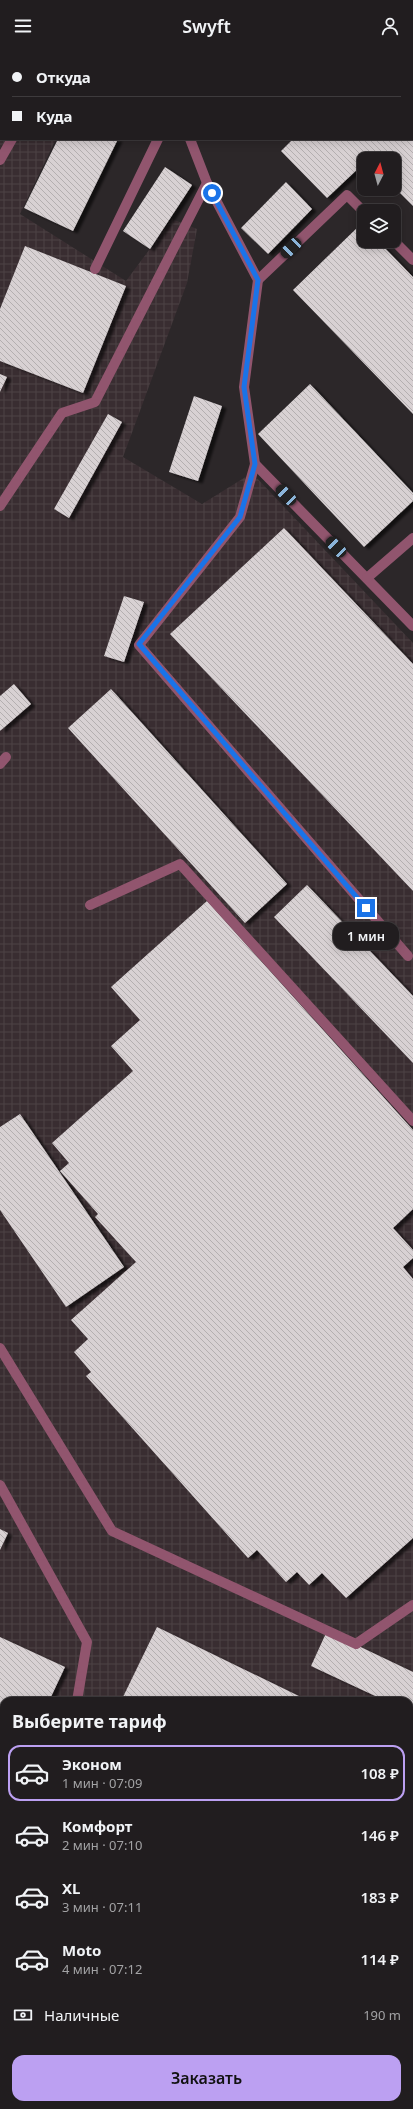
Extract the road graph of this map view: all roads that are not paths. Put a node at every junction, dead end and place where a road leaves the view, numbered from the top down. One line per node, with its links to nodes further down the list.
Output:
1 (11, 140): 4 (street)
2 (158, 140): 9 (street)
3 (190, 140): 5 (street)
4 (0, 160)
5 (207, 183): 10 (street); 12 (street)
6 (357, 205): 10 (street)
7 (401, 248): 8 (street)
8 (413, 260)
9 (95, 269)
10 (258, 280): 11 (street)
11 (255, 464): 14 (street); 17 (street)
12 (0, 506)
13 (413, 538): 14 (street)
14 (367, 578): 15 (street)
15 (413, 626)
16 (90, 905): 18 (street)
17 (408, 956)
18 (413, 1121)
19 (0, 1348): 21 (street)
20 (0, 1485): 22 (street)
21 (413, 1605)
22 (78, 1697)

